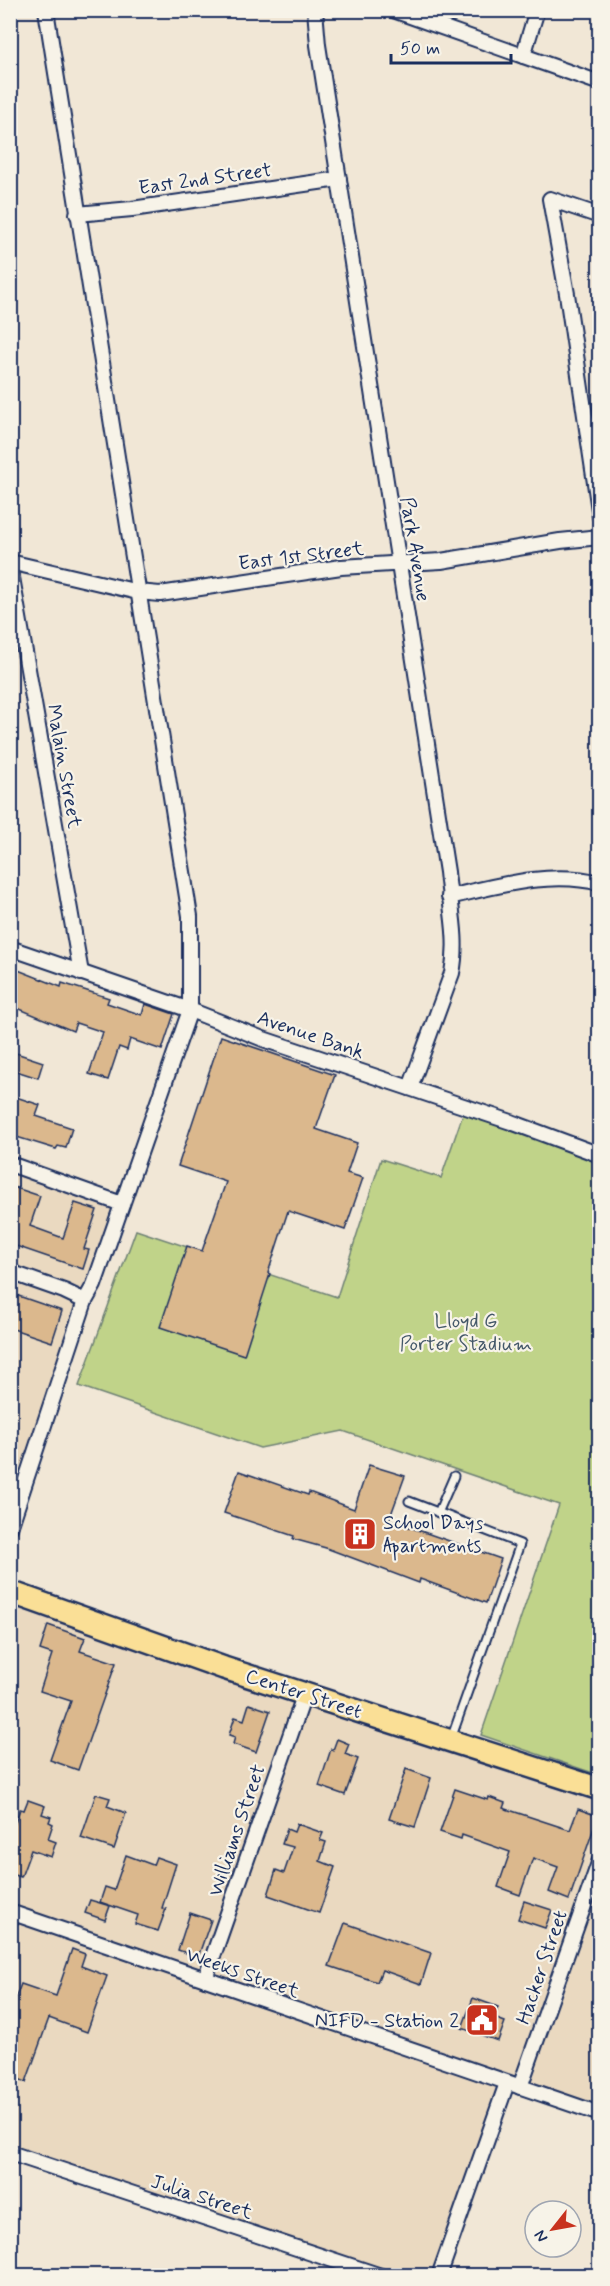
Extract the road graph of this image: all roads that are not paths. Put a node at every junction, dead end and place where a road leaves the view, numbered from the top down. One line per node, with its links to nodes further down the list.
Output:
1 (46, 10): 8 (street)
2 (315, 10): 7 (street, Park Avenue)
3 (393, 10): 5 (street)
4 (537, 10): 5 (street)
5 (523, 56): 6 (street)
6 (600, 83)
7 (339, 179): 8 (street, East 2nd Street); 12 (street, Park Avenue)
8 (77, 214): 14 (street)
9 (600, 216): 10 (street)
10 (600, 517)
11 (600, 537): 12 (street, East 1st Street)
12 (398, 563): 14 (street, East 1st Street); 16 (street, Park Avenue)
13 (10, 564): 14 (street, East 1st Street); 18 (street, Malain Street)
14 (138, 592): 19 (street)
15 (600, 883): 16 (street)
16 (449, 897): 20 (street, Park Avenue)
17 (10, 948): 18 (street, Avenue Bank)
18 (81, 973): 19 (street, Avenue Bank)
19 (190, 1010): 20 (street, Avenue Bank); 23 (street)
20 (410, 1088): 21 (street, Avenue Bank)
21 (600, 1155)
22 (10, 1164): 23 (street)
23 (122, 1204): 25 (street)
24 (10, 1272): 25 (street)
25 (85, 1301): 29 (street)
26 (454, 1476): 28 (lane)
27 (409, 1501): 28 (lane)
28 (438, 1513): 32 (lane)
29 (10, 1528)
30 (10, 1592): 31 (main road, Center Street)
31 (305, 1693): 32 (main road, Center Street); 36 (street, Williams Street)
32 (450, 1741): 33 (main road, Center Street)
33 (600, 1789)
34 (600, 1860): 37 (street, Hacker Street)
35 (10, 1912): 36 (street, Weeks Street)
36 (205, 1979): 37 (street, Weeks Street)
37 (514, 2085): 38 (street, Weeks Street); 41 (street, Hacker Street)
38 (600, 2114)
39 (10, 2153): 40 (street, Julia Street)
40 (381, 2276)
41 (439, 2276)

